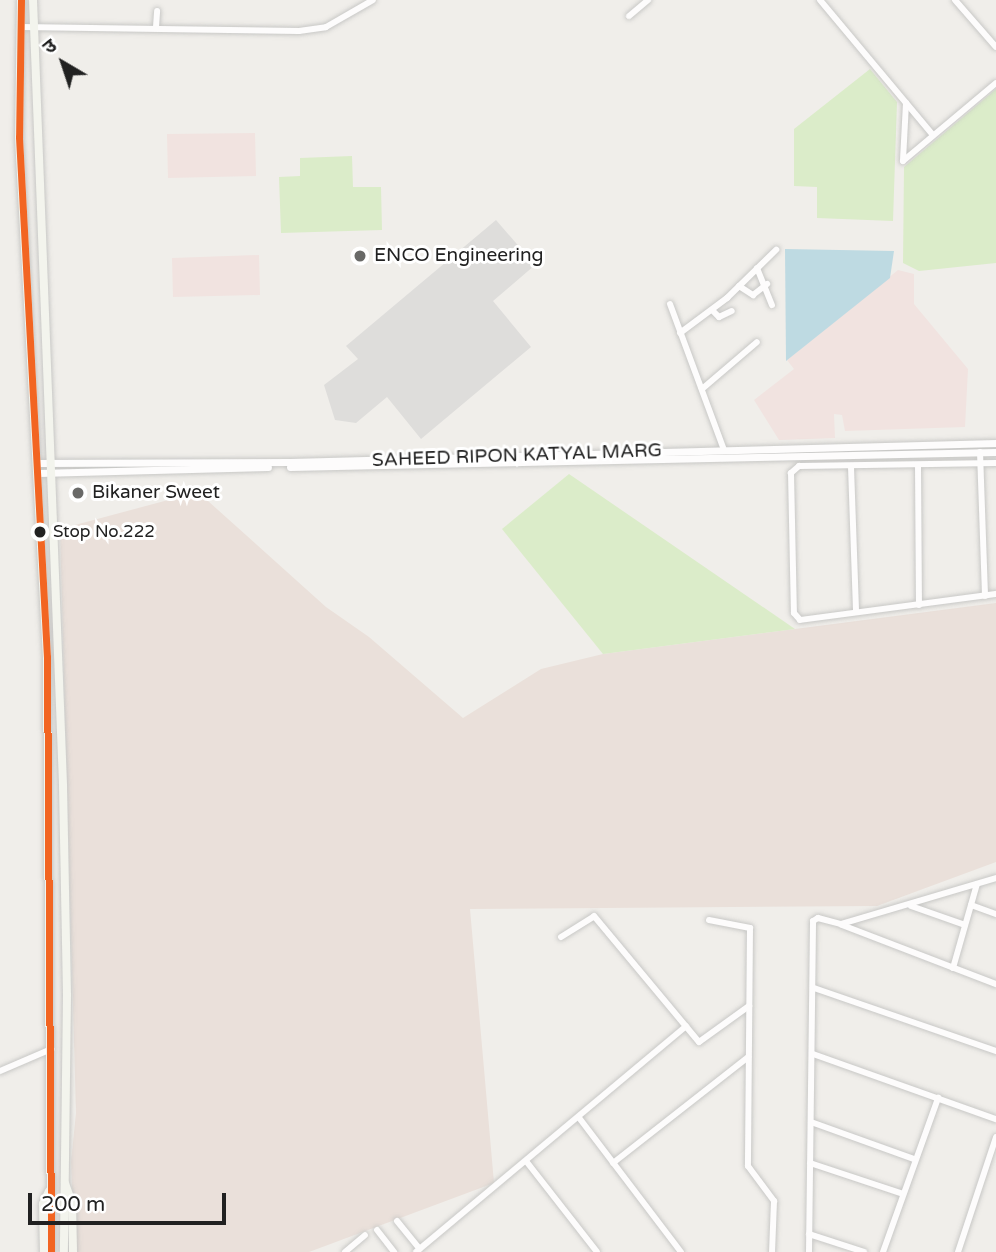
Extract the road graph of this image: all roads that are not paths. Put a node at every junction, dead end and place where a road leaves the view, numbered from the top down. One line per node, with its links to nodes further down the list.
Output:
1 (21, 0): 10 (main road)
2 (33, 0): 9 (main road)
3 (373, 0): 11 (street)
4 (649, 0): 8 (street)
5 (820, 0): 14 (street)
6 (955, 0): 12 (street)
7 (157, 11): 11 (street)
8 (629, 16)
9 (32, 26): 10 (street); 11 (street); 33 (main road)
10 (20, 27): 35 (main road)
11 (156, 27)
12 (996, 47)
13 (996, 83): 15 (street)
14 (906, 103): 15 (street); 15 (street)
15 (933, 135)
16 (776, 250): 17 (street)
17 (757, 268): 18 (street); 19 (street)
18 (766, 284): 19 (street); 21 (street)
19 (739, 286): 22 (street)
20 (670, 304): 24 (street)
21 (772, 305)
22 (712, 310): 23 (street); 24 (street)
23 (732, 311)
24 (680, 333): 26 (street)
25 (757, 342): 26 (street)
26 (702, 389): 28 (street)
27 (996, 443): 29 (street, SAHEED RIPON KATYAL MARG)
28 (724, 450): 29 (street, SAHEED RIPON KATYAL MARG); 32 (street, SAHEED RIPON KATYAL MARG)
29 (787, 451): 30 (street, SAHEED RIPON KATYAL MARG); 32 (street, SAHEED RIPON KATYAL MARG)
30 (980, 452): 31 (street, SAHEED RIPON KATYAL MARG); 36 (street)
31 (996, 452)
32 (550, 459): 33 (street, SAHEED RIPON KATYAL MARG); 40 (street, SAHEED RIPON KATYAL MARG)
33 (52, 463): 35 (street, SAHEED RIPON KATYAL MARG); 40 (main road)
34 (996, 463): 36 (street)
35 (38, 464): 39 (main road)
36 (981, 464): 37 (street); 42 (street)
37 (918, 465): 38 (street); 43 (street)
38 (851, 467): 44 (street); 44 (street)
39 (39, 473): 40 (street, SAHEED RIPON KATYAL MARG); 59 (main road)
40 (52, 473): 73 (main road)
41 (996, 594): 42 (street)
42 (985, 596): 43 (street)
43 (919, 605): 44 (street)
44 (856, 612)
45 (996, 878): 46 (street)
46 (977, 884): 47 (street); 48 (street)
47 (910, 905): 51 (street); 52 (street)
48 (971, 905): 49 (street); 52 (street)
49 (996, 914)
50 (709, 920): 57 (street)
51 (841, 924): 54 (street); 56 (street)
52 (965, 925): 54 (street)
53 (561, 937): 58 (street)
54 (953, 968): 55 (street)
55 (996, 984)
56 (814, 988): 60 (street); 61 (street)
57 (749, 1006): 58 (street); 62 (street)
58 (686, 1026): 65 (street)
59 (51, 1049): 63 (street); 74 (main road)
60 (996, 1051)
61 (813, 1054): 64 (street); 67 (street)
62 (748, 1057): 71 (street); 89 (street)
63 (0, 1071)
64 (938, 1098): 66 (street); 69 (street)
65 (580, 1119): 70 (street); 71 (street)
66 (996, 1119)
67 (811, 1122): 69 (street); 72 (street)
68 (996, 1137): 93 (street)
69 (914, 1159): 75 (street)
70 (526, 1161): 80 (street); 87 (street)
71 (614, 1163): 88 (street)
72 (810, 1163): 75 (street); 78 (street)
73 (63, 1177): 83 (main road); 84 (main road)
74 (50, 1188): 81 (main road); 82 (main road)
75 (903, 1194): 92 (street)
76 (397, 1221): 80 (street)
77 (377, 1230): 86 (street)
78 (809, 1234): 90 (street); 91 (street)
79 (365, 1235): 85 (street)
80 (418, 1250)
81 (44, 1252)
82 (51, 1252)
83 (64, 1252)
84 (73, 1252)
85 (345, 1252)
86 (394, 1252)
87 (597, 1252)
88 (681, 1252)
89 (772, 1252)
90 (809, 1252)
91 (864, 1252)
92 (883, 1252)
93 (958, 1252)

